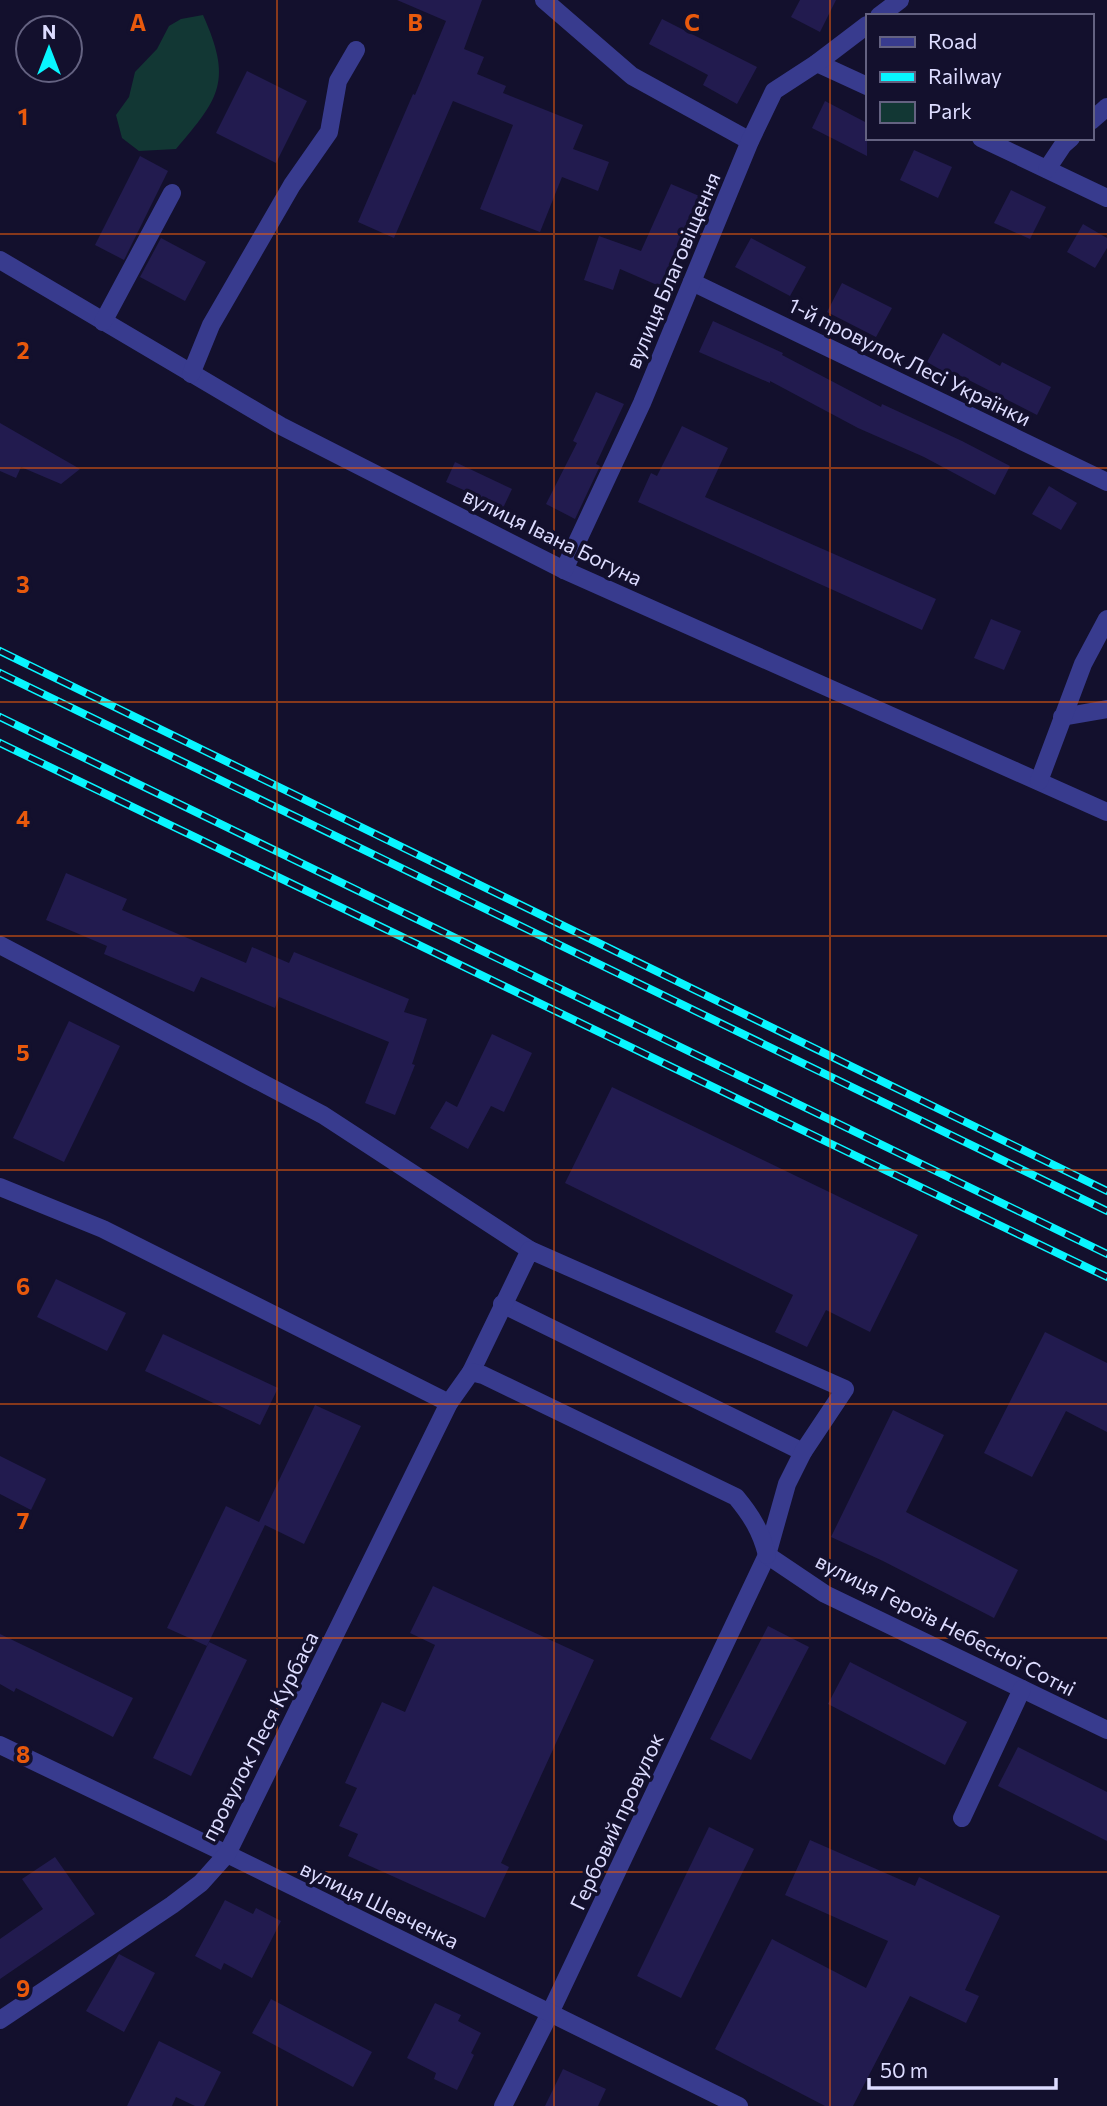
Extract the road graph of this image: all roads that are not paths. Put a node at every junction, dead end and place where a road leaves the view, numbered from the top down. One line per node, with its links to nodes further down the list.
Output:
1 (544, 0): 12 (street)
2 (900, 0): 3 (street)
3 (882, 14)
4 (866, 26): 6 (street, вулиця Благовіщення)
5 (356, 50): 19 (street)
6 (817, 63): 7 (street); 12 (street, вулиця Благовіщення)
7 (866, 86)
8 (1107, 107): 9 (street)
9 (1093, 119)
10 (985, 140): 13 (street)
11 (1068, 140): 13 (street)
12 (750, 141): 17 (street, вулиця Благовіщення)
13 (1047, 169): 15 (street)
14 (172, 193): 18 (street)
15 (1107, 198)
16 (0, 260): 18 (street, вулиця Івана Богуна)
17 (692, 282): 20 (street, 1-й провулок Лесі Українки); 21 (street, вулиця Благовіщення)
18 (103, 322): 19 (street, вулиця Івана Богуна)
19 (191, 374): 21 (street, вулиця Івана Богуна)
20 (1107, 482)
21 (564, 570): 25 (street, вулиця Івана Богуна)
22 (1107, 619): 24 (street)
23 (1107, 709): 24 (street)
24 (1062, 718): 25 (street)
25 (1039, 781): 26 (street, вулиця Івана Богуна)
26 (1107, 812)
27 (0, 945): 29 (street)
28 (0, 1188): 32 (street)
29 (530, 1250): 30 (street, провулок Леся Курбаса); 33 (street, Гербовий провулок)
30 (502, 1304): 31 (street, провулок Леся Курбаса); 33 (street)
31 (471, 1372): 32 (street, провулок Леся Курбаса); 34 (street)
32 (449, 1403): 39 (street, провулок Леся Курбаса)
33 (803, 1452): 34 (street, Гербовий провулок)
34 (767, 1555): 35 (street, вулиця Героїв Небесної Сотні); 40 (street, Гербовий провулок)
35 (1022, 1689): 36 (street, вулиця Героїв Небесної Сотні); 38 (street)
36 (1107, 1730)
37 (0, 1745): 39 (street, вулиця Шевченка)
38 (962, 1818)
39 (227, 1854): 40 (street, вулиця Шевченка); 41 (street, провулок Леся Курбаса)
40 (550, 2013): 42 (street, Гербовий провулок); 43 (street, вулиця Шевченка)
41 (0, 2020)
42 (502, 2106)
43 (739, 2106)

